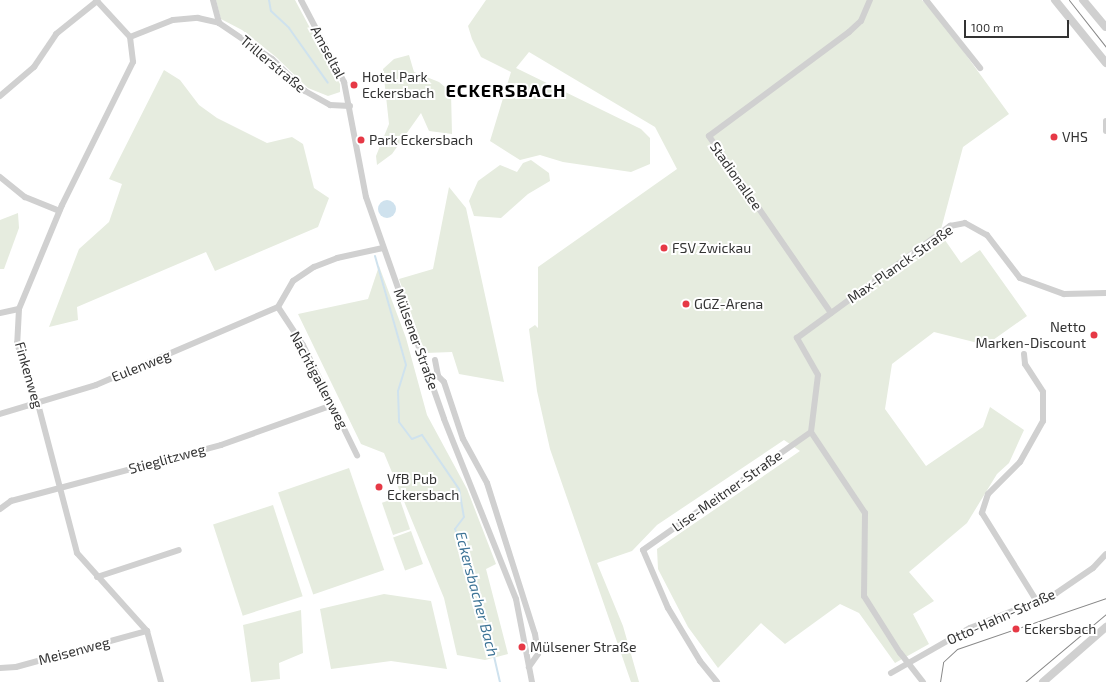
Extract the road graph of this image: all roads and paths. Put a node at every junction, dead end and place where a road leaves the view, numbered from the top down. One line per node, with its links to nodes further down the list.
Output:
1 (213, 0): 8 (street)
2 (301, 0): 14 (street, Amseltal)
3 (870, 0): 23 (street, Stadionallee)
4 (926, 0): 12 (street)
5 (1056, 0): 11 (street)
6 (1083, 0): 9 (street)
7 (97, 1): 10 (street); 13 (street)
8 (219, 23): 10 (street, Trillerstraße); 14 (street, Trillerstraße)
9 (1106, 27)
10 (130, 37): 18 (street, Finkenweg)
11 (1106, 64)
12 (980, 68)
13 (0, 96)
14 (350, 106): 19 (street, Mülsener Straße)
15 (1106, 122): 16 (street)
16 (1106, 131)
17 (0, 177): 18 (street)
18 (59, 211): 22 (street, Finkenweg)
19 (383, 248): 21 (street); 27 (street, Mülsener Straße)
20 (1106, 293): 23 (street, Max-Planck-Straße)
21 (278, 307): 29 (street, Eulenweg); 30 (street, Nachtigallenweg)
22 (19, 309): 24 (street); 29 (street, Finkenweg)
23 (831, 312): 32 (street, Max-Planck-Straße)
24 (0, 313)
25 (1024, 354): 39 (street)
26 (435, 360): 28 (street)
27 (429, 376): 28 (street); 43 (street, Mülsener Straße)
28 (438, 376): 43 (street)
29 (38, 404): 31 (street, Eulenweg); 34 (street, Finkenweg)
30 (333, 405): 33 (street, Nachtigallenweg); 34 (street, Stieglitzweg)
31 (0, 414)
32 (811, 432): 42 (street); 48 (street, Lise-Meitner-Straße)
33 (357, 455)
34 (57, 488): 35 (street, Stieglitzweg); 38 (street, Finkenweg)
35 (0, 509)
36 (179, 550): 38 (street)
37 (1106, 554): 39 (street, Otto-Hahn-Straße)
38 (97, 578): 41 (street, Finkenweg)
39 (1036, 600): 42 (street, Otto-Hahn-Straße)
40 (1106, 627): 50 (street)
41 (147, 631): 44 (street, Meisenweg); 46 (street, Finkenweg)
42 (908, 662): 45 (street, Otto-Hahn-Straße); 49 (street)
43 (529, 667): 47 (street, Mülsener Straße)
44 (0, 668)
45 (891, 673)
46 (161, 682)
47 (532, 682)
48 (717, 682)
49 (923, 682)
50 (1043, 682)

